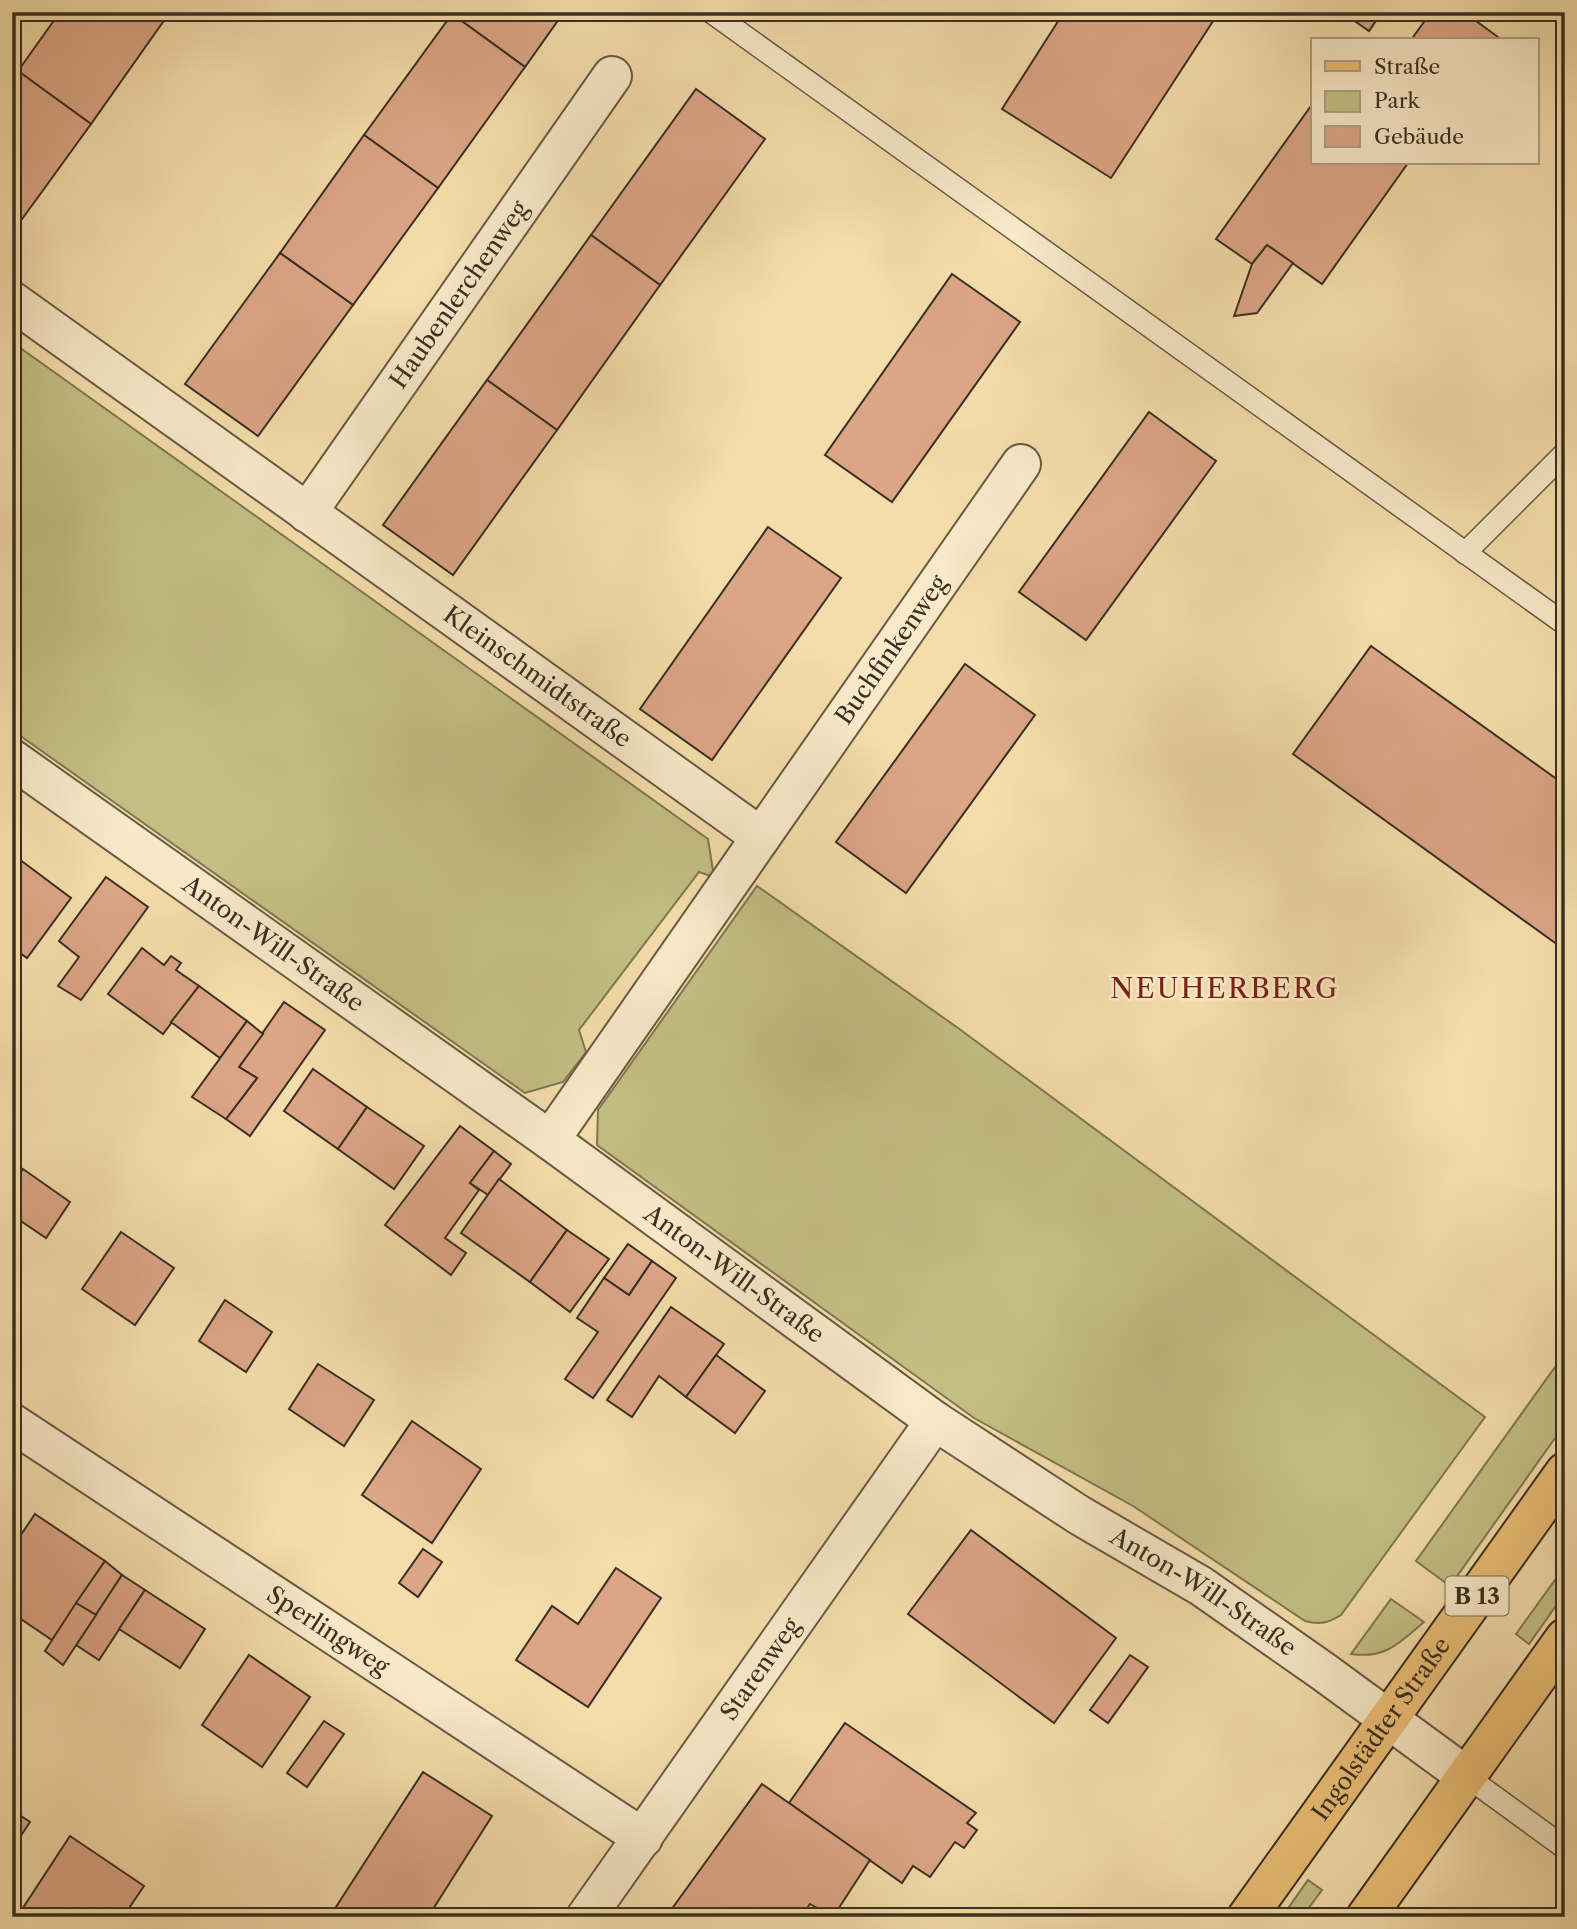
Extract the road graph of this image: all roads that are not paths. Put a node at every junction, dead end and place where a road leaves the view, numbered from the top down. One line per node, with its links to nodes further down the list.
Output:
1 (711, 12): 7 (lane)
2 (612, 76): 6 (street, Haubenlerchenweg)
3 (12, 301): 6 (street, Kleinschmidtstraße)
4 (1565, 453): 7 (lane)
5 (1021, 464): 10 (street, Buchfinkenweg)
6 (307, 513): 10 (street, Kleinschmidtstraße)
7 (1465, 553): 8 (lane)
8 (1565, 624)
9 (12, 759): 11 (street, Anton-Will-Straße)
10 (761, 837): 11 (street)
11 (550, 1140): 12 (street, Anton-Will-Straße)
12 (935, 1421): 16 (street, Anton-Will-Straße); 18 (street, Starenweg)
13 (12, 1423): 18 (street, Sperlingweg)
14 (1565, 1472): 16 (main road, Ingolstädter Straße / B 13)
15 (1565, 1638): 17 (main road)
16 (1388, 1719): 17 (street, Anton-Will-Straße); 21 (main road, Ingolstädter Straße / B 13)
17 (1466, 1776): 19 (lane); 22 (main road)
18 (643, 1838): 20 (street, Starenweg)
19 (1565, 1848)
20 (586, 1917)
21 (1247, 1917)
22 (1366, 1917)

